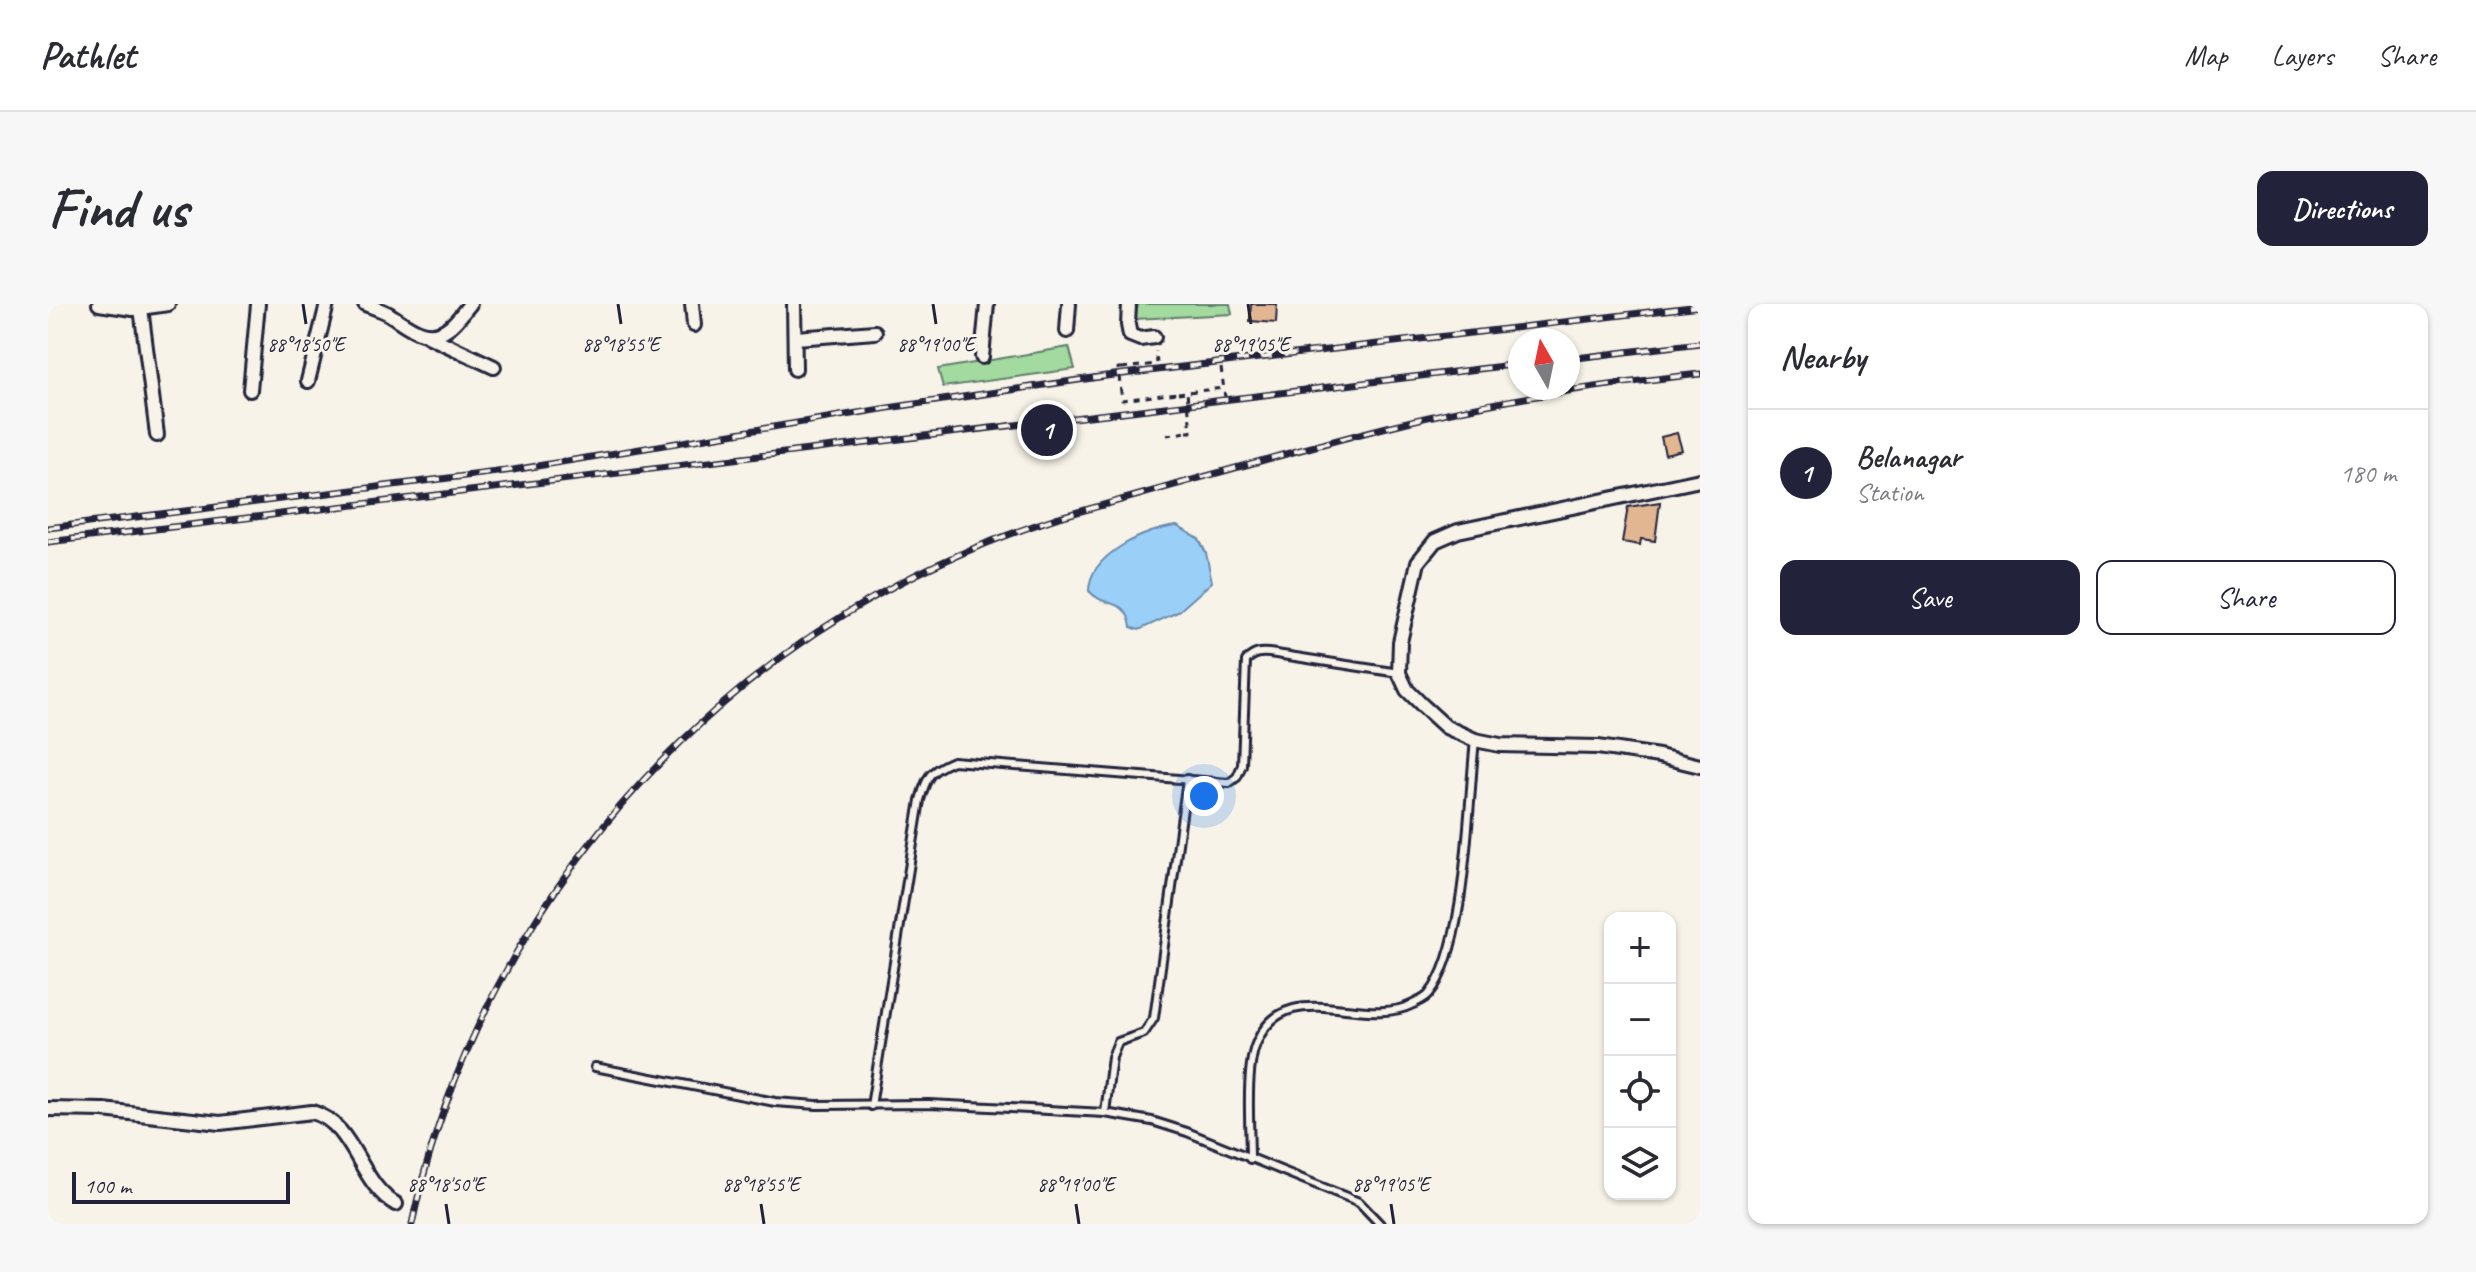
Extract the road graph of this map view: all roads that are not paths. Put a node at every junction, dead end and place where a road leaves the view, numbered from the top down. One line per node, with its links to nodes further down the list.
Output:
1 (99, 304): 12 (street)
2 (168, 304): 12 (street)
3 (258, 304): 23 (street)
4 (327, 304): 22 (street)
5 (365, 304): 16 (street)
6 (470, 304): 16 (street)
7 (692, 304): 13 (street)
8 (794, 304): 18 (street)
9 (987, 304): 19 (street)
10 (1069, 304): 14 (street)
11 (1129, 304): 17 (street)
12 (141, 308): 24 (street)
13 (694, 325)
14 (1067, 331)
15 (875, 332): 18 (street)
16 (427, 336): 20 (street)
17 (1154, 337)
18 (796, 338): 21 (street)
19 (982, 357)
20 (494, 367)
21 (795, 369)
22 (308, 381)
23 (250, 390)
24 (157, 435)
25 (1700, 480): 26 (street)
26 (1399, 673): 27 (street); 29 (lane)
27 (1475, 740): 28 (street); 34 (lane)
28 (1700, 766)
29 (1187, 779): 31 (lane); 33 (lane)
30 (595, 1067): 31 (lane)
31 (871, 1106): 33 (lane)
32 (48, 1109): 35 (street)
33 (1105, 1113): 34 (lane)
34 (1250, 1159): 36 (lane)
35 (396, 1204)
36 (1380, 1224)

